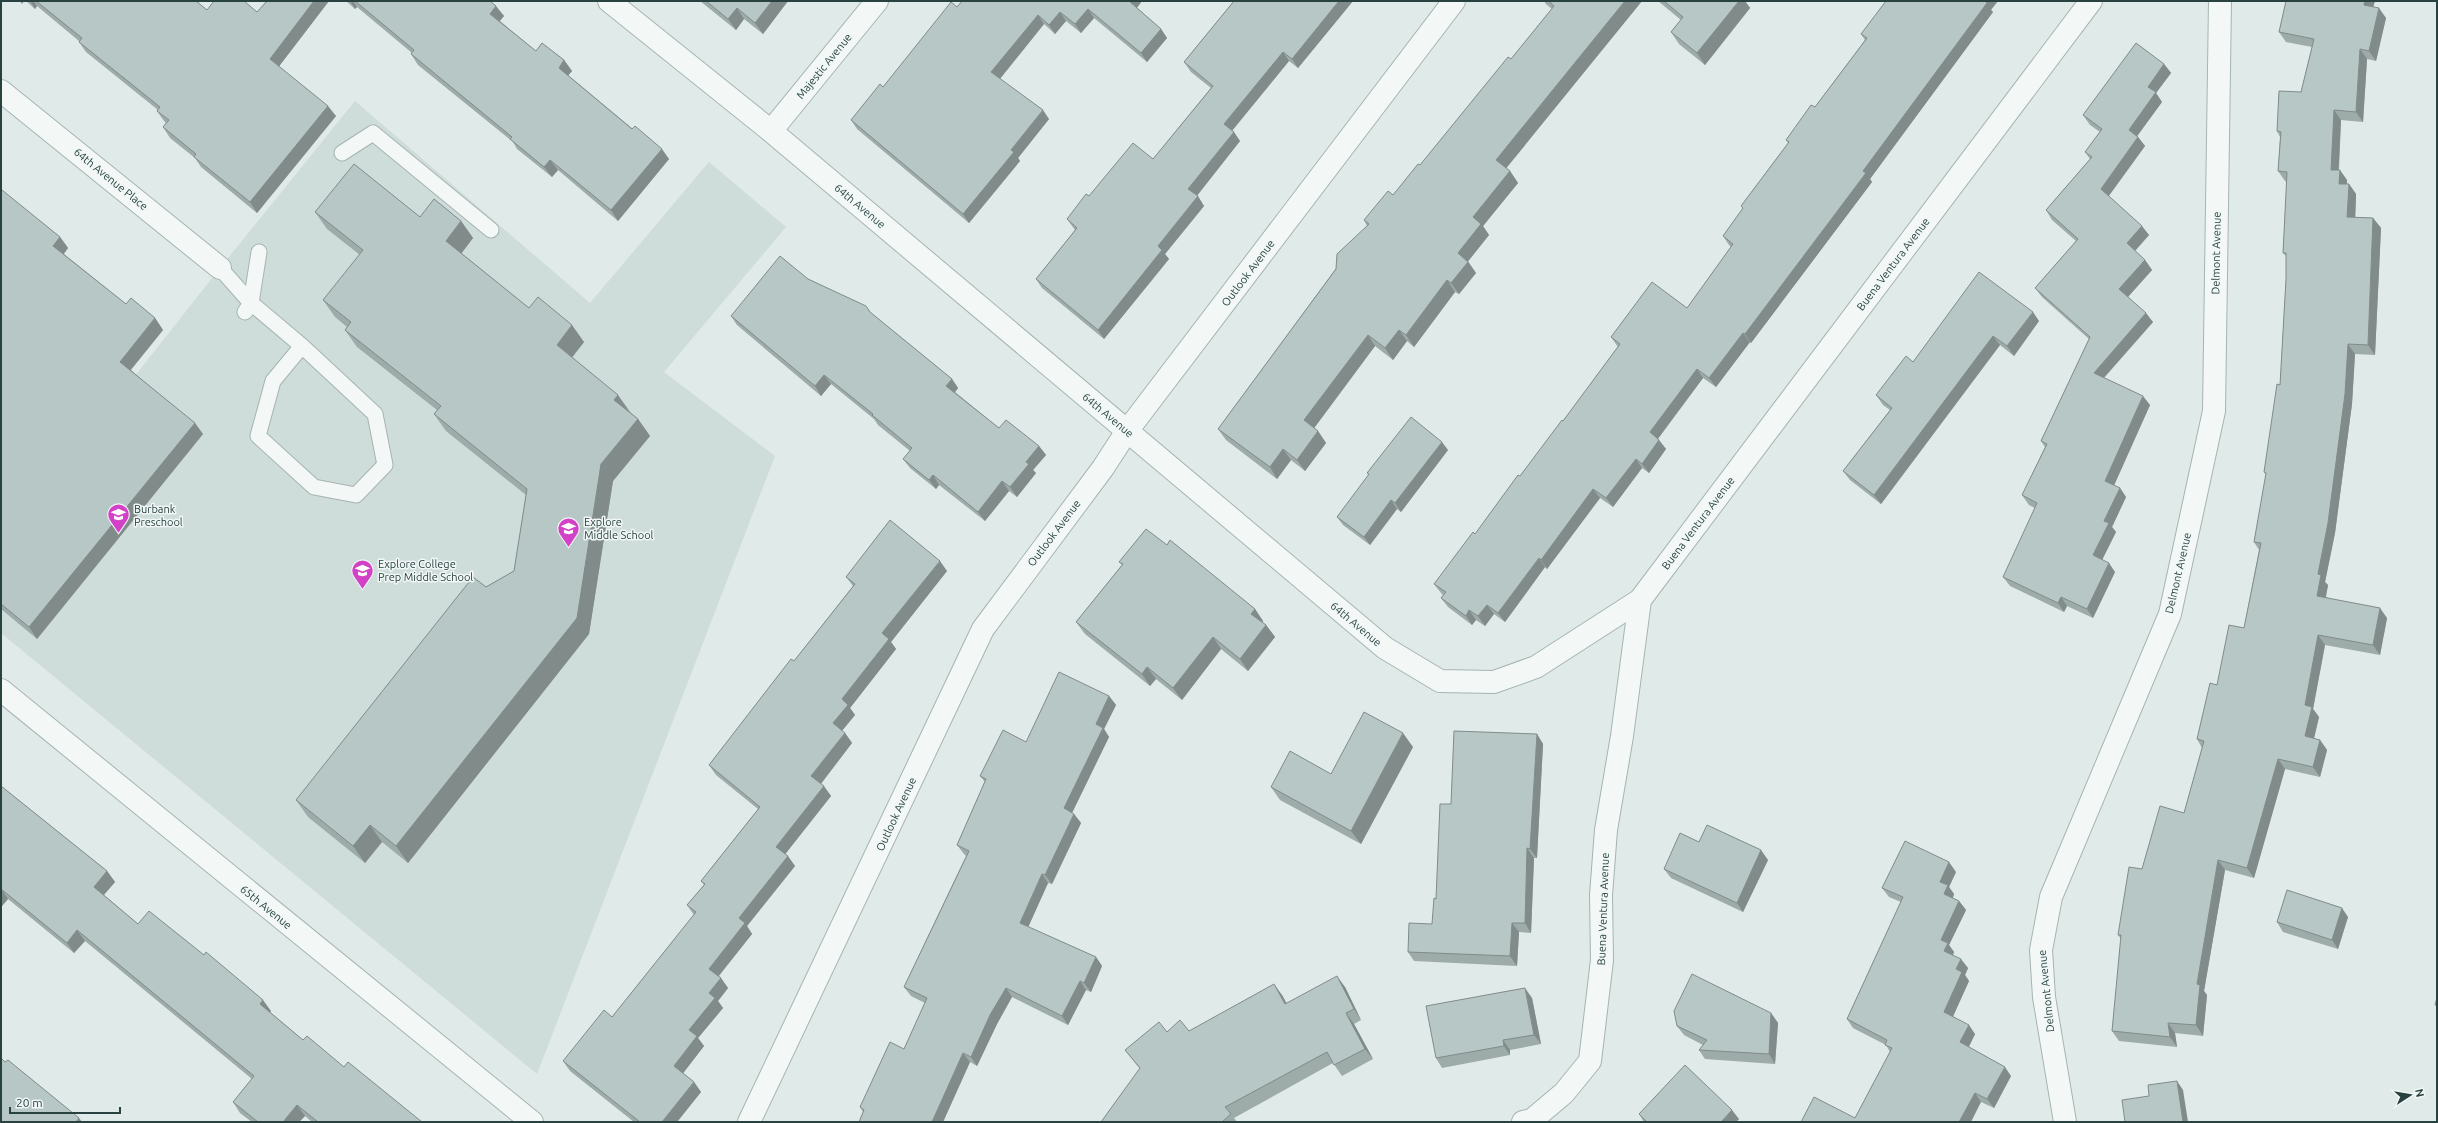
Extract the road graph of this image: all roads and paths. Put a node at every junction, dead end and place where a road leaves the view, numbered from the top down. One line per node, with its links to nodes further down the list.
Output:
1 (609, 1): 7 (street, 64th Avenue)
2 (877, 1): 7 (street, Majestic Avenue)
3 (1454, 1): 14 (street, Outlook Avenue)
4 (2091, 1): 15 (street, Buena Ventura Avenue)
5 (2220, 1): 20 (street, Delmont Avenue)
6 (1, 91): 11 (street, 64th Avenue Place)
7 (771, 131): 14 (street, 64th Avenue)
8 (342, 153): 9 (lane)
9 (491, 230)
10 (259, 252): 12 (lane)
11 (220, 268): 12 (lane)
12 (248, 308): 13 (lane)
13 (302, 346): 13 (lane)
14 (1127, 431): 15 (street, 64th Avenue); 18 (street, Outlook Avenue)
15 (1640, 600): 19 (street, Buena Ventura Avenue)
16 (1, 690): 17 (street, 65th Avenue)
17 (526, 1120)
18 (749, 1122)
19 (1523, 1122)
20 (2065, 1122)

